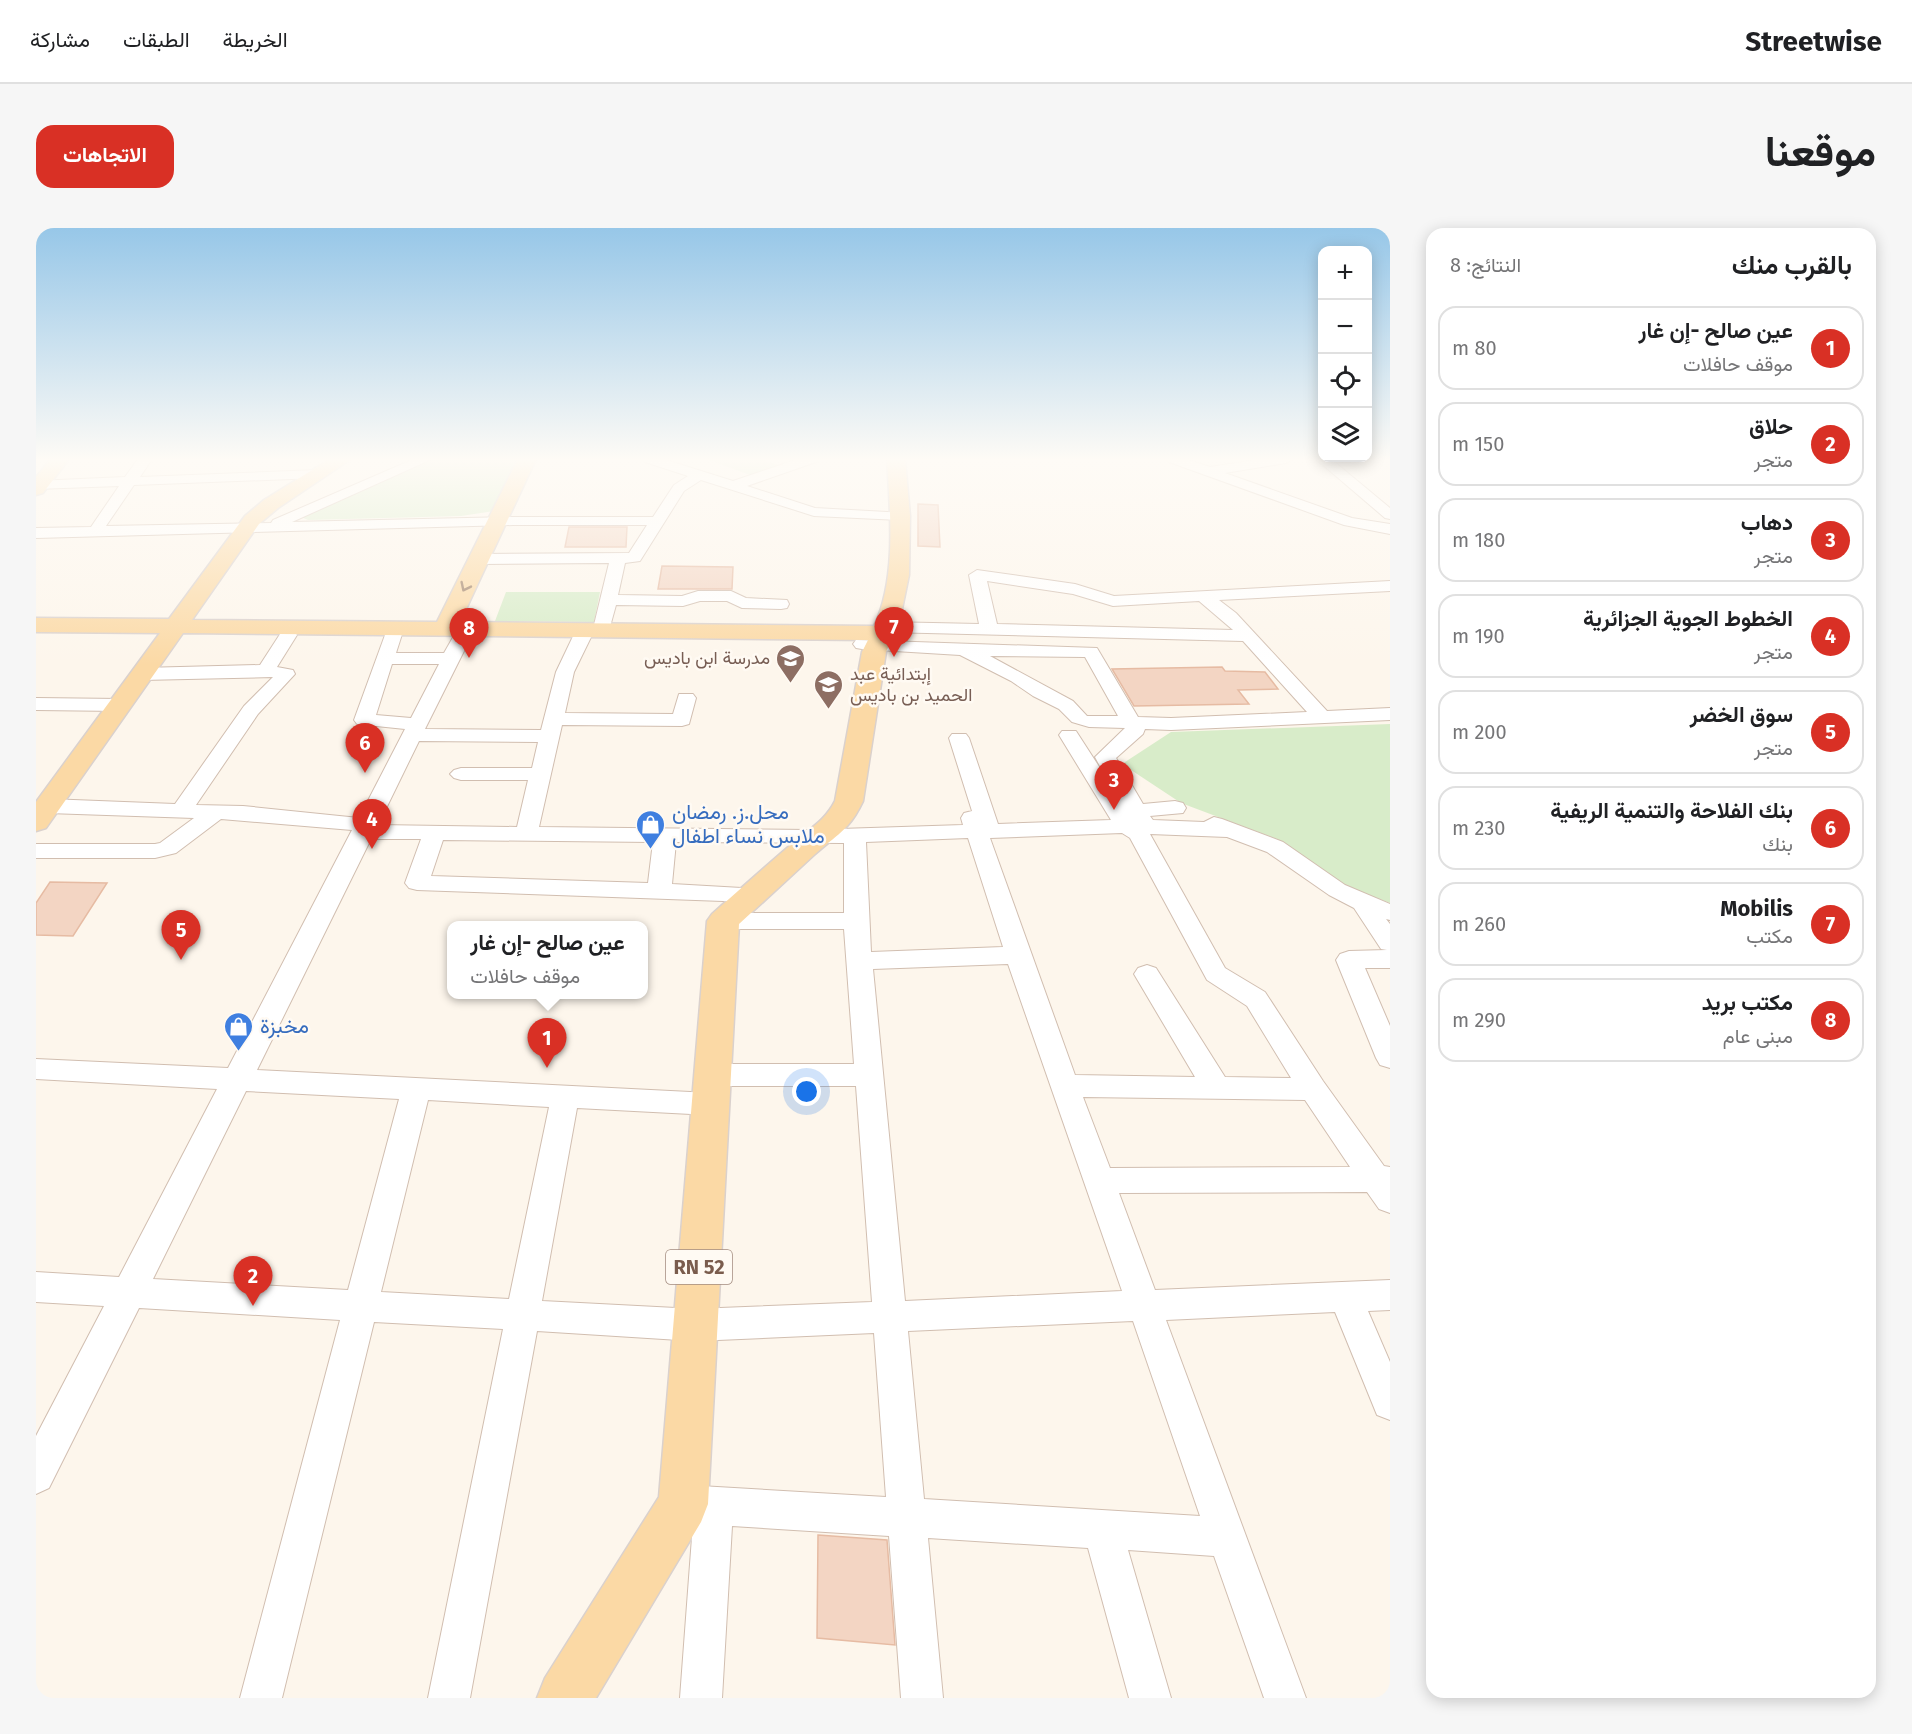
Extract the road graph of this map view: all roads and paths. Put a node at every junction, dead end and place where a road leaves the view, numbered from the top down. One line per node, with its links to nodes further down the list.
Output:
1 (249, 528): 2 (street); 6 (street); 15 (main road)
2 (266, 528)
3 (502, 528): 9 (main road)
4 (653, 528): 8 (street)
5 (894, 528): 21 (main road)
6 (96, 530): 7 (street)
7 (36, 533)
8 (618, 558): 9 (street); 12 (street)
9 (487, 559): 17 (main road)
10 (1390, 586): 11 (street)
11 (1203, 596): 19 (street); 22 (street)
12 (609, 600): 13 (street); 18 (street)
13 (781, 604)
14 (36, 625): 15 (main road)
15 (168, 626): 16 (main road); 27 (main road); 30 (main road)
16 (395, 628): 17 (main road); 24 (street)
17 (458, 629): 18 (main road); 25 (street)
18 (594, 630): 21 (main road); 34 (street)
19 (989, 630): 21 (street); 22 (street)
20 (288, 635): 26 (street)
21 (875, 636): 23 (street); 50 (main road)
22 (1247, 636): 32 (street)
23 (964, 650): 33 (street); 35 (street)
24 (385, 658): 25 (street); 36 (street)
25 (450, 659): 36 (street)
26 (266, 670): 27 (street); 43 (street)
27 (142, 674): 30 (main road)
28 (686, 698): 34 (street)
29 (36, 704): 30 (street)
30 (112, 705): 41 (main road)
31 (1390, 714): 32 (street)
32 (1322, 717): 33 (street)
33 (1134, 726): 35 (street); 38 (street)
34 (552, 727): 36 (street); 40 (street)
35 (1081, 728): 38 (street); 45 (street)
36 (415, 729): 46 (street)
37 (959, 738): 47 (street)
38 (1108, 762): 42 (street); 45 (street)
39 (461, 774): 40 (street)
40 (540, 774): 48 (street)
41 (40, 808): 43 (street)
42 (1175, 808): 45 (street); 49 (street)
43 (181, 811): 44 (street)
44 (216, 812): 46 (street); 53 (street)
45 (1132, 821): 47 (street); 49 (street); 71 (street)
46 (367, 824): 48 (street); 51 (street); 67 (street)
47 (981, 824): 50 (street); 60 (street)
48 (528, 826): 50 (street); 51 (street); 52 (street)
49 (1230, 830): 55 (street)
50 (826, 832): 52 (street); 56 (main road); 58 (street)
51 (434, 833): 54 (street)
52 (665, 836): 54 (street)
53 (36, 851)
54 (659, 891): 56 (street)
55 (1363, 903): 57 (street); 59 (street)
56 (737, 908): 58 (street); 72 (main road, RN 52)
57 (1390, 912)
58 (856, 921): 62 (street)
59 (1390, 943)
60 (1018, 955): 62 (street); 68 (street)
61 (1390, 959): 64 (street)
62 (860, 962): 66 (street)
63 (1147, 974): 69 (street)
64 (1390, 1058)
65 (36, 1069): 67 (street)
66 (869, 1075): 72 (street); 83 (street)
67 (237, 1080): 70 (street); 77 (street)
68 (1065, 1086): 69 (street); 74 (street)
69 (1216, 1087): 71 (street)
70 (416, 1089): 73 (street); 80 (street)
71 (1313, 1089): 75 (street)
72 (711, 1090): 73 (street); 84 (main road, RN 52)
73 (565, 1097): 82 (street)
74 (1100, 1181): 75 (street); 81 (street)
75 (1385, 1186)
76 (36, 1287): 77 (street)
77 (129, 1292): 80 (street); 86 (street)
78 (1390, 1295): 79 (street)
79 (1345, 1298): 81 (street); 85 (street)
80 (361, 1306): 82 (street); 91 (street)
81 (1144, 1306): 83 (street); 90 (street)
82 (522, 1315): 84 (street); 92 (street)
83 (890, 1317): 84 (street); 88 (street)
84 (696, 1325): 87 (main road, RN 52)
85 (1390, 1403)
86 (36, 1475)
87 (699, 1505): 88 (street); 93 (main road, RN 52); 94 (street)
88 (906, 1518): 89 (street); 95 (street)
89 (1102, 1529): 90 (street); 96 (street)
90 (1227, 1537): 97 (street)
91 (261, 1698)
92 (449, 1698)
93 (565, 1698)
94 (701, 1698)
95 (921, 1698)
96 (1150, 1698)
97 (1285, 1698)

